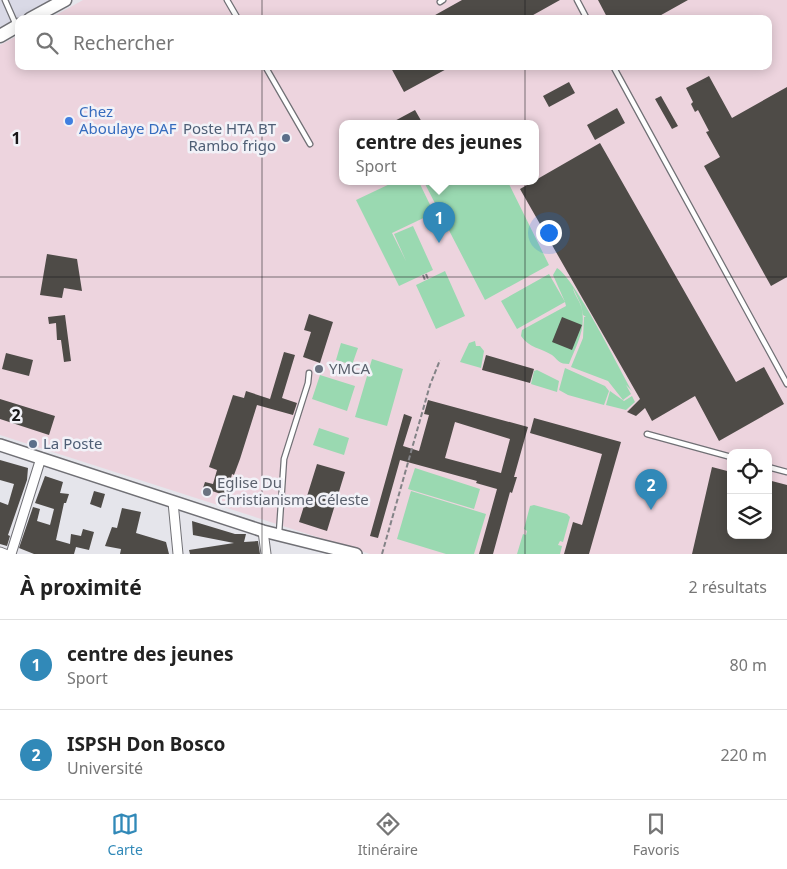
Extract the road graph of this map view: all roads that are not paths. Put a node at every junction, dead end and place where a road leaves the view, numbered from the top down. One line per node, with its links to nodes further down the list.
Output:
1 (5, 0): 8 (lane)
2 (65, 0): 5 (main road)
3 (227, 0): 6 (lane)
4 (577, 0): 7 (lane)
5 (37, 15)
6 (236, 15)
7 (585, 15)
8 (15, 20)
9 (15, 28): 10 (main road)
10 (0, 36)
11 (267, 70): 13 (lane)
12 (615, 70): 15 (lane)
13 (310, 144)
14 (309, 373): 24 (lane)
15 (787, 384)
16 (647, 434): 18 (lane)
17 (0, 445): 19 (street)
18 (727, 456)
19 (41, 458): 22 (street); 27 (street)
20 (772, 468): 21 (lane)
21 (787, 472)
22 (173, 502): 23 (street); 28 (street)
23 (263, 531): 24 (street); 29 (street)
24 (279, 535): 30 (street)
25 (0, 552): 26 (street)
26 (5, 554)
27 (11, 554)
28 (178, 554)
29 (266, 554)
30 (354, 554)

